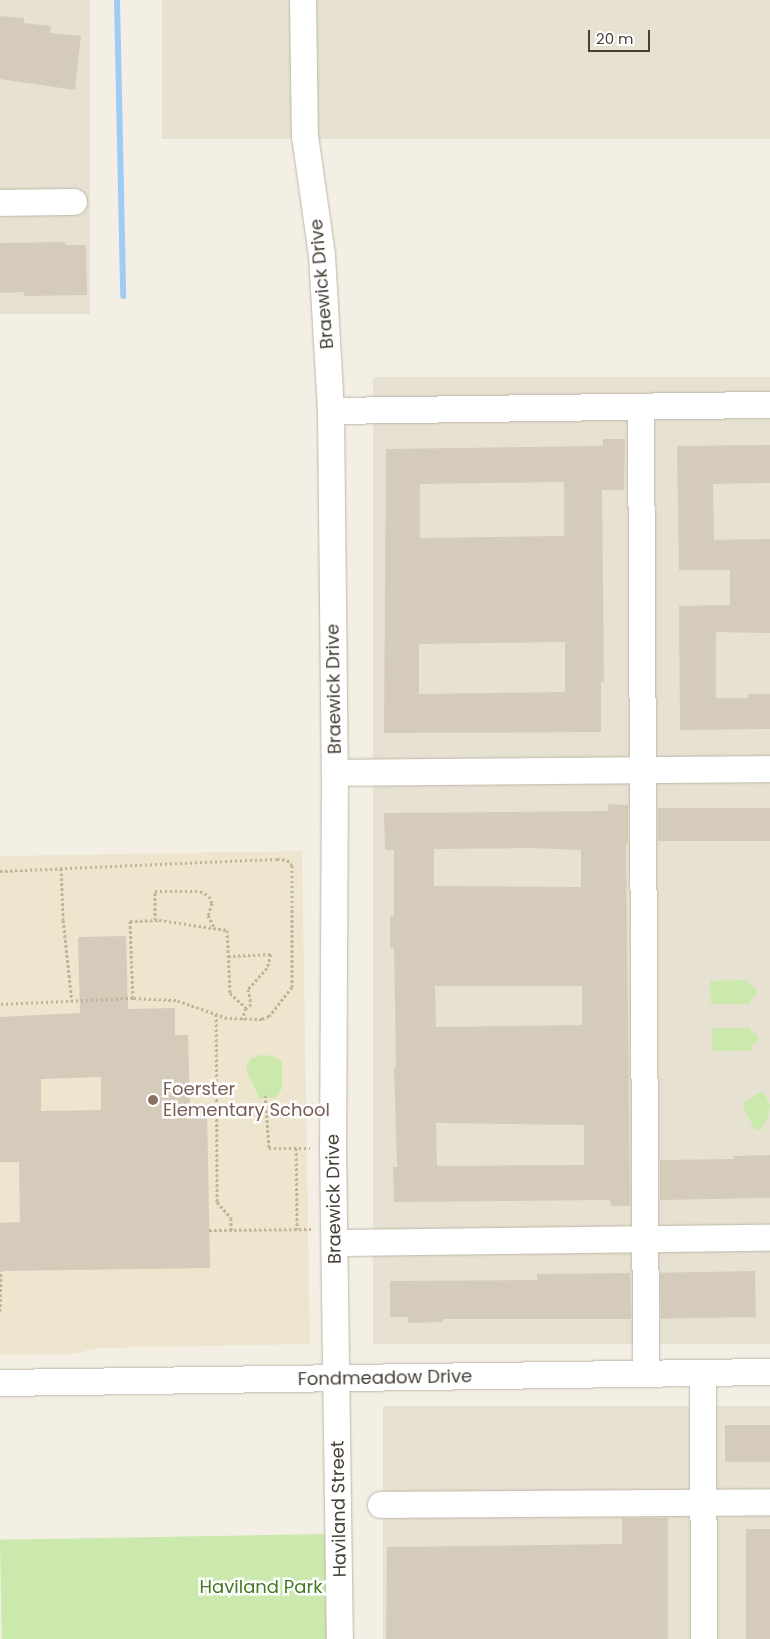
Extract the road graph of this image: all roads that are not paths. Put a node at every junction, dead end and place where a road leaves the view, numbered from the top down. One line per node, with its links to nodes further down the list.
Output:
1 (303, 0): 6 (street, Braewick Drive)
2 (74, 202): 3 (street)
3 (0, 203)
4 (770, 405): 5 (street)
5 (641, 408): 6 (street); 8 (street)
6 (331, 411): 9 (street, Braewick Drive)
7 (770, 770): 8 (street)
8 (643, 771): 9 (street); 12 (street)
9 (335, 773): 10 (street, Braewick Drive)
10 (335, 1236): 12 (street); 16 (street, Braewick Drive)
11 (770, 1238): 12 (street)
12 (645, 1240): 15 (street)
13 (770, 1372): 14 (street, Fondmeadow Drive)
14 (702, 1373): 15 (street, Fondmeadow Drive); 18 (street)
15 (646, 1374): 16 (street, Fondmeadow Drive)
16 (338, 1379): 17 (street, Fondmeadow Drive); 21 (street, Haviland Street)
17 (0, 1384)
18 (703, 1502): 19 (street); 20 (street); 22 (street)
19 (770, 1502)
20 (381, 1505)
21 (340, 1639)
22 (704, 1639)

